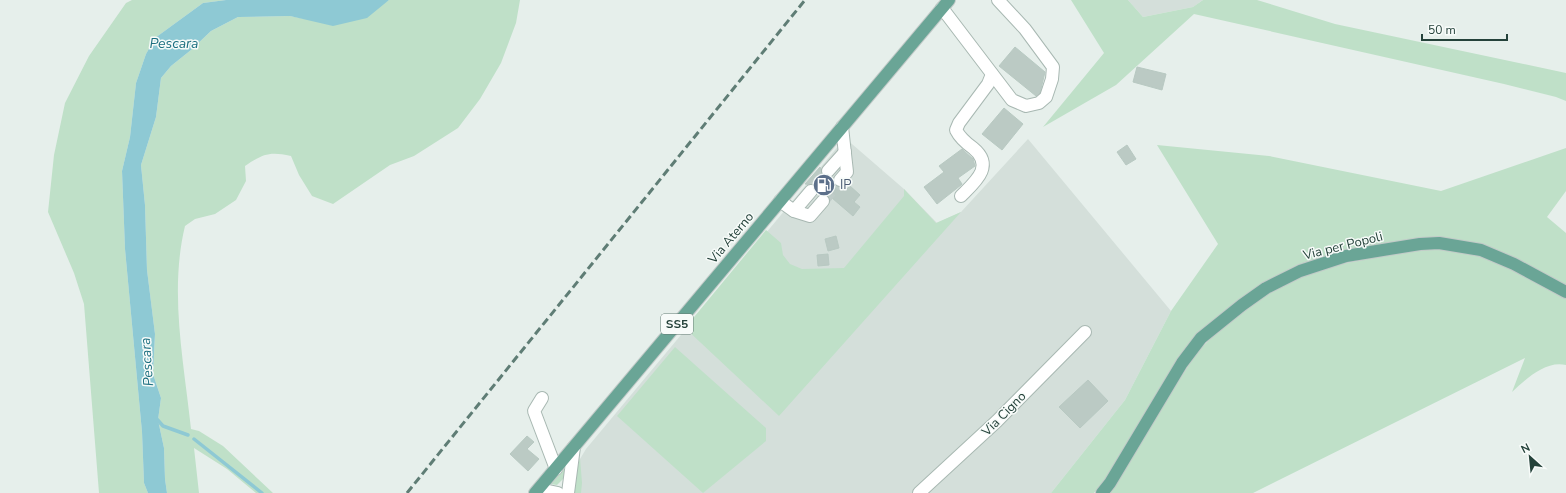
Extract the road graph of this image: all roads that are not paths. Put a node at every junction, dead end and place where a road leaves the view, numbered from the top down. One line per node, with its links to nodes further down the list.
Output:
1 (998, 0): 3 (lane)
2 (945, 4): 3 (lane); 4 (main road, Via Aterno / SS5)
3 (992, 74): 9 (lane)
4 (842, 127): 5 (lane); 10 (main road, Via Aterno / SS5)
5 (844, 152): 6 (lane); 7 (lane)
6 (828, 171)
7 (840, 180)
8 (811, 191): 12 (lane)
9 (961, 196)
10 (780, 201): 12 (lane); 16 (main road, Via Aterno / SS5)
11 (823, 201): 12 (lane)
12 (794, 211)
13 (1566, 292): 22 (main road, Via per Popoli)
14 (1085, 332): 21 (lane, Via Cigno)
15 (542, 398): 17 (lane)
16 (574, 447): 17 (main road, Via Aterno / SS5); 20 (lane)
17 (556, 469): 18 (main road, Via Aterno / SS5)
18 (537, 491): 19 (lane)
19 (558, 493)
20 (568, 493)
21 (919, 493)
22 (1102, 493)

